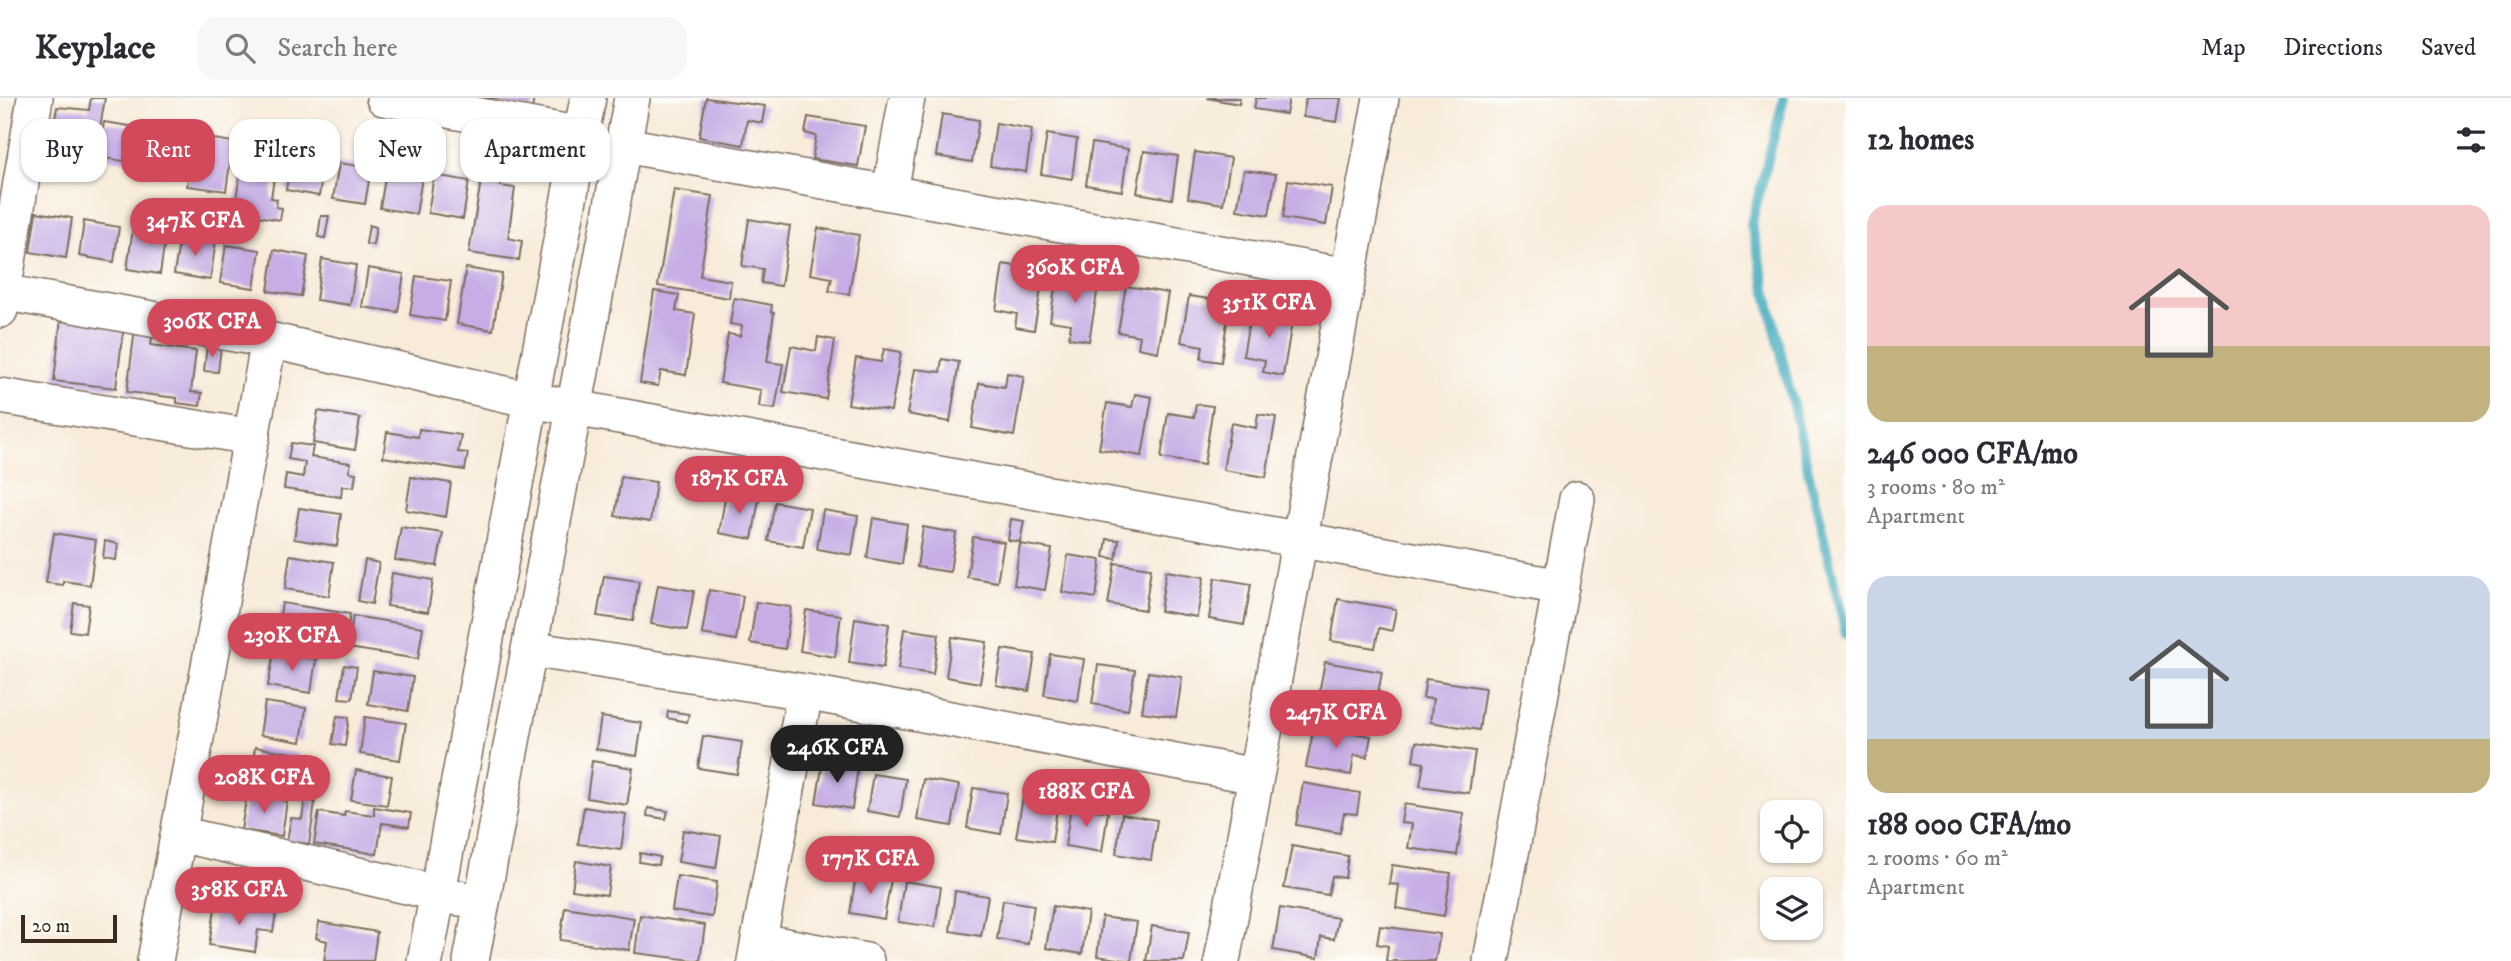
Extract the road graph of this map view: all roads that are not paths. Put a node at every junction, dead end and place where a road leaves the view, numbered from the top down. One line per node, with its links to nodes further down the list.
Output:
1 (35, 98): 13 (street)
2 (384, 98): 7 (street)
3 (588, 98): 8 (street)
4 (632, 98): 9 (street)
5 (907, 98): 11 (street)
6 (1381, 98): 12 (street)
7 (496, 119)
8 (584, 119)
9 (624, 145): 11 (street); 17 (street)
10 (572, 182): 16 (street)
11 (890, 191): 12 (street)
12 (1348, 276): 20 (street)
13 (1, 301): 14 (street)
14 (270, 340): 16 (street); 18 (street)
15 (0, 396): 18 (street)
16 (531, 400): 17 (street); 26 (street)
17 (573, 407): 20 (street); 22 (street)
18 (252, 437): 25 (street)
19 (1577, 499): 21 (street)
20 (1300, 540): 21 (street); 24 (street)
21 (1561, 587): 34 (street)
22 (529, 649): 23 (street); 27 (street)
23 (805, 692): 24 (street); 28 (street)
24 (1256, 776): 33 (street)
25 (179, 834): 26 (street); 29 (street)
26 (438, 893): 27 (street); 30 (street)
27 (482, 903): 31 (street)
28 (757, 951): 32 (street)
29 (155, 961)
30 (425, 961)
31 (471, 961)
32 (866, 961)
33 (1222, 961)
34 (1491, 961)

